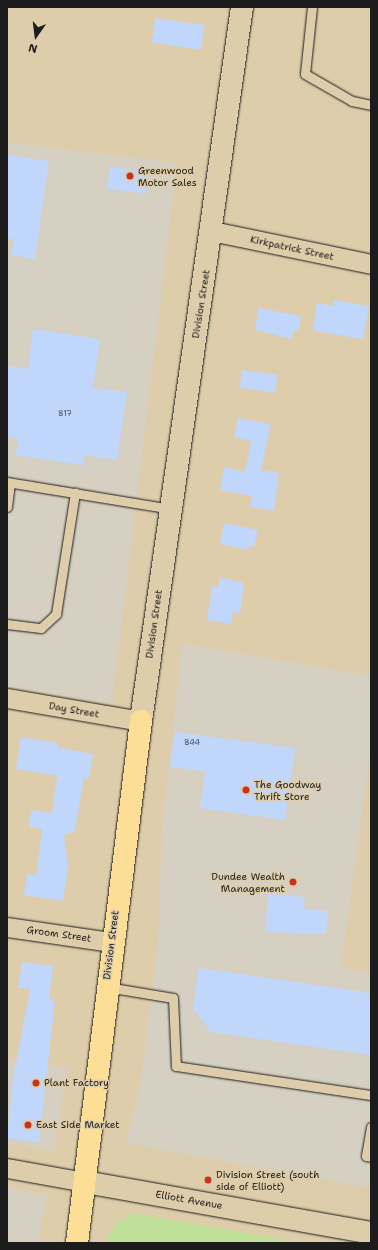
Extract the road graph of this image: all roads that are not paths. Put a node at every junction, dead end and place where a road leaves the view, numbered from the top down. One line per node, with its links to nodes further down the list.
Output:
1 (242, 7): 4 (main road, Division Street)
2 (312, 7): 3 (lane)
3 (371, 105)
4 (212, 231): 5 (street, Kirkpatrick Street); 9 (main road, Division Street)
5 (371, 264)
6 (9, 483): 7 (lane); 8 (lane)
7 (75, 492): 9 (lane); 10 (lane)
8 (7, 507)
9 (171, 509): 12 (main road, Division Street)
10 (7, 624)
11 (7, 698): 12 (street, Day Street)
12 (141, 721): 14 (main road, Division Street)
13 (7, 927): 14 (street, Groom Street)
14 (111, 942): 15 (main road, Division Street)
15 (106, 987): 16 (lane); 20 (main road, Division Street)
16 (371, 1095)
17 (371, 1127): 18 (lane)
18 (371, 1157)
19 (7, 1168): 20 (street, Elliott Avenue)
20 (85, 1182): 21 (main road, Elliott Avenue); 22 (main road, Division Street)
21 (371, 1232)
22 (77, 1243)

